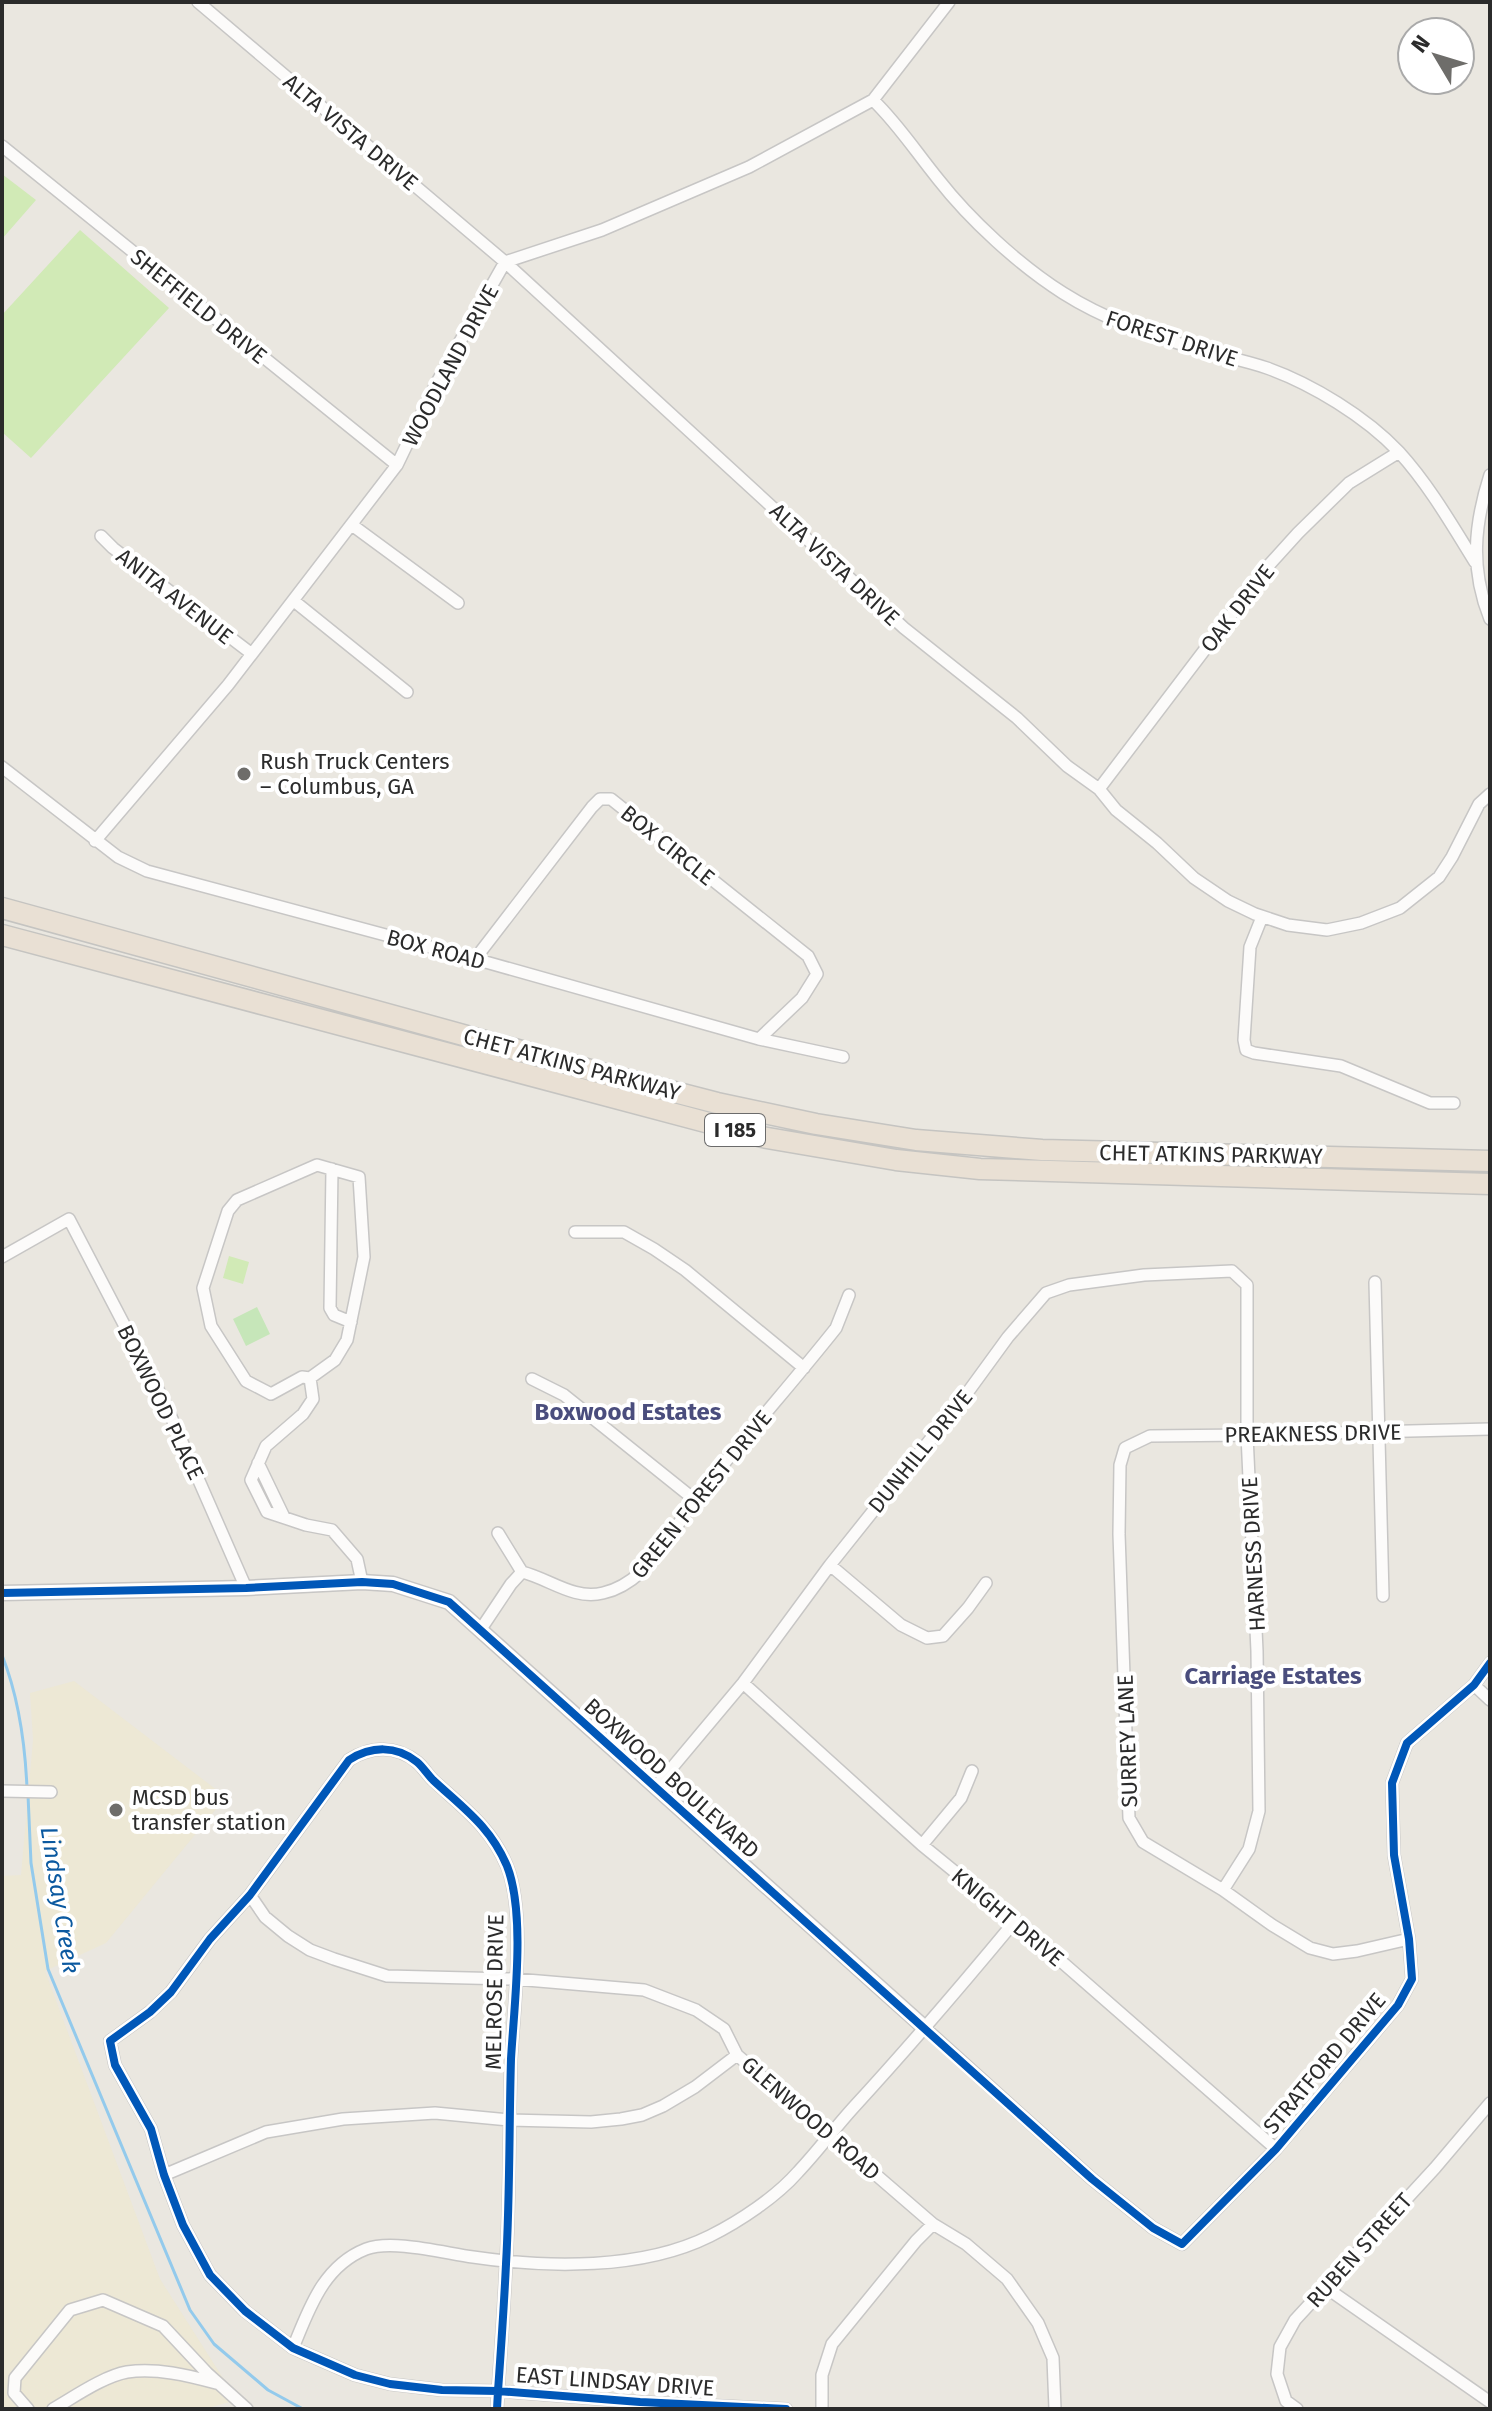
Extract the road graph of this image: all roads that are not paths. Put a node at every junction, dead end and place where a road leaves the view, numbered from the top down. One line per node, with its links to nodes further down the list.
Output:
1 (198, 2): 5 (street, ALTA VISTA DRIVE)
2 (949, 2): 3 (street, WOODLAND DRIVE)
3 (873, 100): 5 (street, WOODLAND DRIVE); 6 (street, FOREST DRIVE)
4 (2, 146): 7 (street, SHEFFIELD DRIVE)
5 (505, 262): 7 (street, WOODLAND DRIVE); 18 (street, ALTA VISTA DRIVE)
6 (1399, 452): 11 (street, FOREST DRIVE); 18 (street, OAK DRIVE)
7 (397, 465): 9 (street, WOODLAND DRIVE)
8 (1490, 475): 11 (street)
9 (352, 525): 12 (street, WOODLAND DRIVE); 13 (street)
10 (101, 536): 15 (street, ANITA AVENUE)
11 (1475, 562): 14 (street)
12 (294, 601): 15 (street, WOODLAND DRIVE); 16 (street)
13 (458, 603)
14 (1490, 619)
15 (252, 654): 20 (street, WOODLAND DRIVE)
16 (407, 692)
17 (2, 767): 20 (street, BOX ROAD)
18 (1099, 789): 22 (street, ALTA VISTA DRIVE)
19 (1490, 794): 22 (street, ALTA VISTA DRIVE)
20 (95, 841): 24 (street, BOX ROAD)
21 (5, 909): 28 (highway, CHET ATKINS PARKWAY / I 185)
22 (1262, 917): 27 (street)
23 (2, 935): 30 (highway, CHET ATKINS PARKWAY / I 185)
24 (475, 959): 25 (street, BOX ROAD); 25 (street, BOX CIRCLE)
25 (759, 1039): 26 (street, BOX ROAD)
26 (843, 1057)
27 (1454, 1103)
28 (1490, 1161)
29 (332, 1169): 36 (street); 36 (street); 38 (street)
30 (1490, 1184)
31 (575, 1232): 37 (street)
32 (2, 1257): 50 (street, BOXWOOD PLACE)
33 (1375, 1282): 41 (street)
34 (849, 1295): 37 (street, GREEN FOREST DRIVE)
35 (1247, 1304): 42 (street, HARNESS DRIVE); 46 (street, DUNHILL DRIVE)
36 (351, 1322): 38 (street)
37 (804, 1368): 44 (street, GREEN FOREST DRIVE)
38 (310, 1378): 48 (street)
39 (532, 1379): 44 (street)
40 (1490, 1429): 41 (street, PREAKNESS DRIVE)
41 (1380, 1431): 42 (street, PREAKNESS DRIVE); 52 (street)
42 (1247, 1435): 43 (street, PREAKNESS DRIVE); 63 (street, HARNESS DRIVE)
43 (1137, 1442): 63 (street, SURREY LANE)
44 (695, 1500): 47 (street, GREEN FOREST DRIVE)
45 (498, 1533): 47 (street)
46 (830, 1565): 49 (street); 55 (street, DUNHILL DRIVE)
47 (522, 1572): 53 (street)
48 (362, 1582): 50 (street, BOXWOOD BOULEVARD); 53 (street, BOXWOOD BOULEVARD)
49 (986, 1583)
50 (246, 1588): 51 (street, BOXWOOD BOULEVARD)
51 (2, 1593)
52 (1383, 1596)
53 (481, 1629): 59 (street, BOXWOOD BOULEVARD)
54 (1490, 1663): 56 (street, STRATFORD DRIVE)
55 (743, 1683): 59 (street, DUNHILL DRIVE); 62 (street, KNIGHT DRIVE)
56 (1474, 1685): 57 (street); 66 (street, STRATFORD DRIVE)
57 (1490, 1700)
58 (972, 1771): 62 (street)
59 (655, 1788): 68 (street, BOXWOOD BOULEVARD)
60 (2, 1791): 61 (street)
61 (45, 1792)
62 (922, 1845): 65 (street, KNIGHT DRIVE)
63 (1223, 1890): 66 (street, SURREY LANE)
64 (250, 1895): 67 (street, GLENWOOD ROAD); 67 (street, MELROSE DRIVE); 69 (street, MELROSE DRIVE)
65 (1015, 1921): 68 (street); 74 (street, KNIGHT DRIVE)
66 (1409, 1939): 74 (street, STRATFORD DRIVE)
67 (515, 1979): 70 (street, GLENWOOD ROAD); 72 (street, MELROSE DRIVE)
68 (926, 2029): 73 (street); 76 (street, BOXWOOD BOULEVARD)
69 (115, 2038): 75 (street, EAST LINDSAY DRIVE)
70 (737, 2055): 72 (street); 73 (street, GLENWOOD ROAD)
71 (1490, 2103): 79 (street, RUBEN STREET)
72 (509, 2120): 75 (street); 78 (street, MELROSE DRIVE)
73 (830, 2134): 77 (street, GLENWOOD ROAD); 78 (street)
74 (1276, 2149): 76 (street, STRATFORD DRIVE)
75 (164, 2175): 80 (street, EAST LINDSAY DRIVE)
76 (1212, 2214)
77 (933, 2224): 89 (street); 90 (street, GLENWOOD ROAD)
78 (506, 2262): 80 (street); 82 (street, MELROSE DRIVE)
79 (1325, 2287): 83 (street); 91 (street, RUBEN STREET)
80 (293, 2348): 82 (street, EAST LINDSAY DRIVE)
81 (220, 2385): 84 (street); 85 (street); 86 (street)
82 (498, 2391): 87 (street, MELROSE DRIVE); 88 (street, EAST LINDSAY DRIVE)
83 (1490, 2402)
84 (28, 2409)
85 (53, 2409)
86 (247, 2409)
87 (497, 2409)
88 (786, 2409)
89 (822, 2409)
90 (1055, 2409)
91 (1297, 2409)

